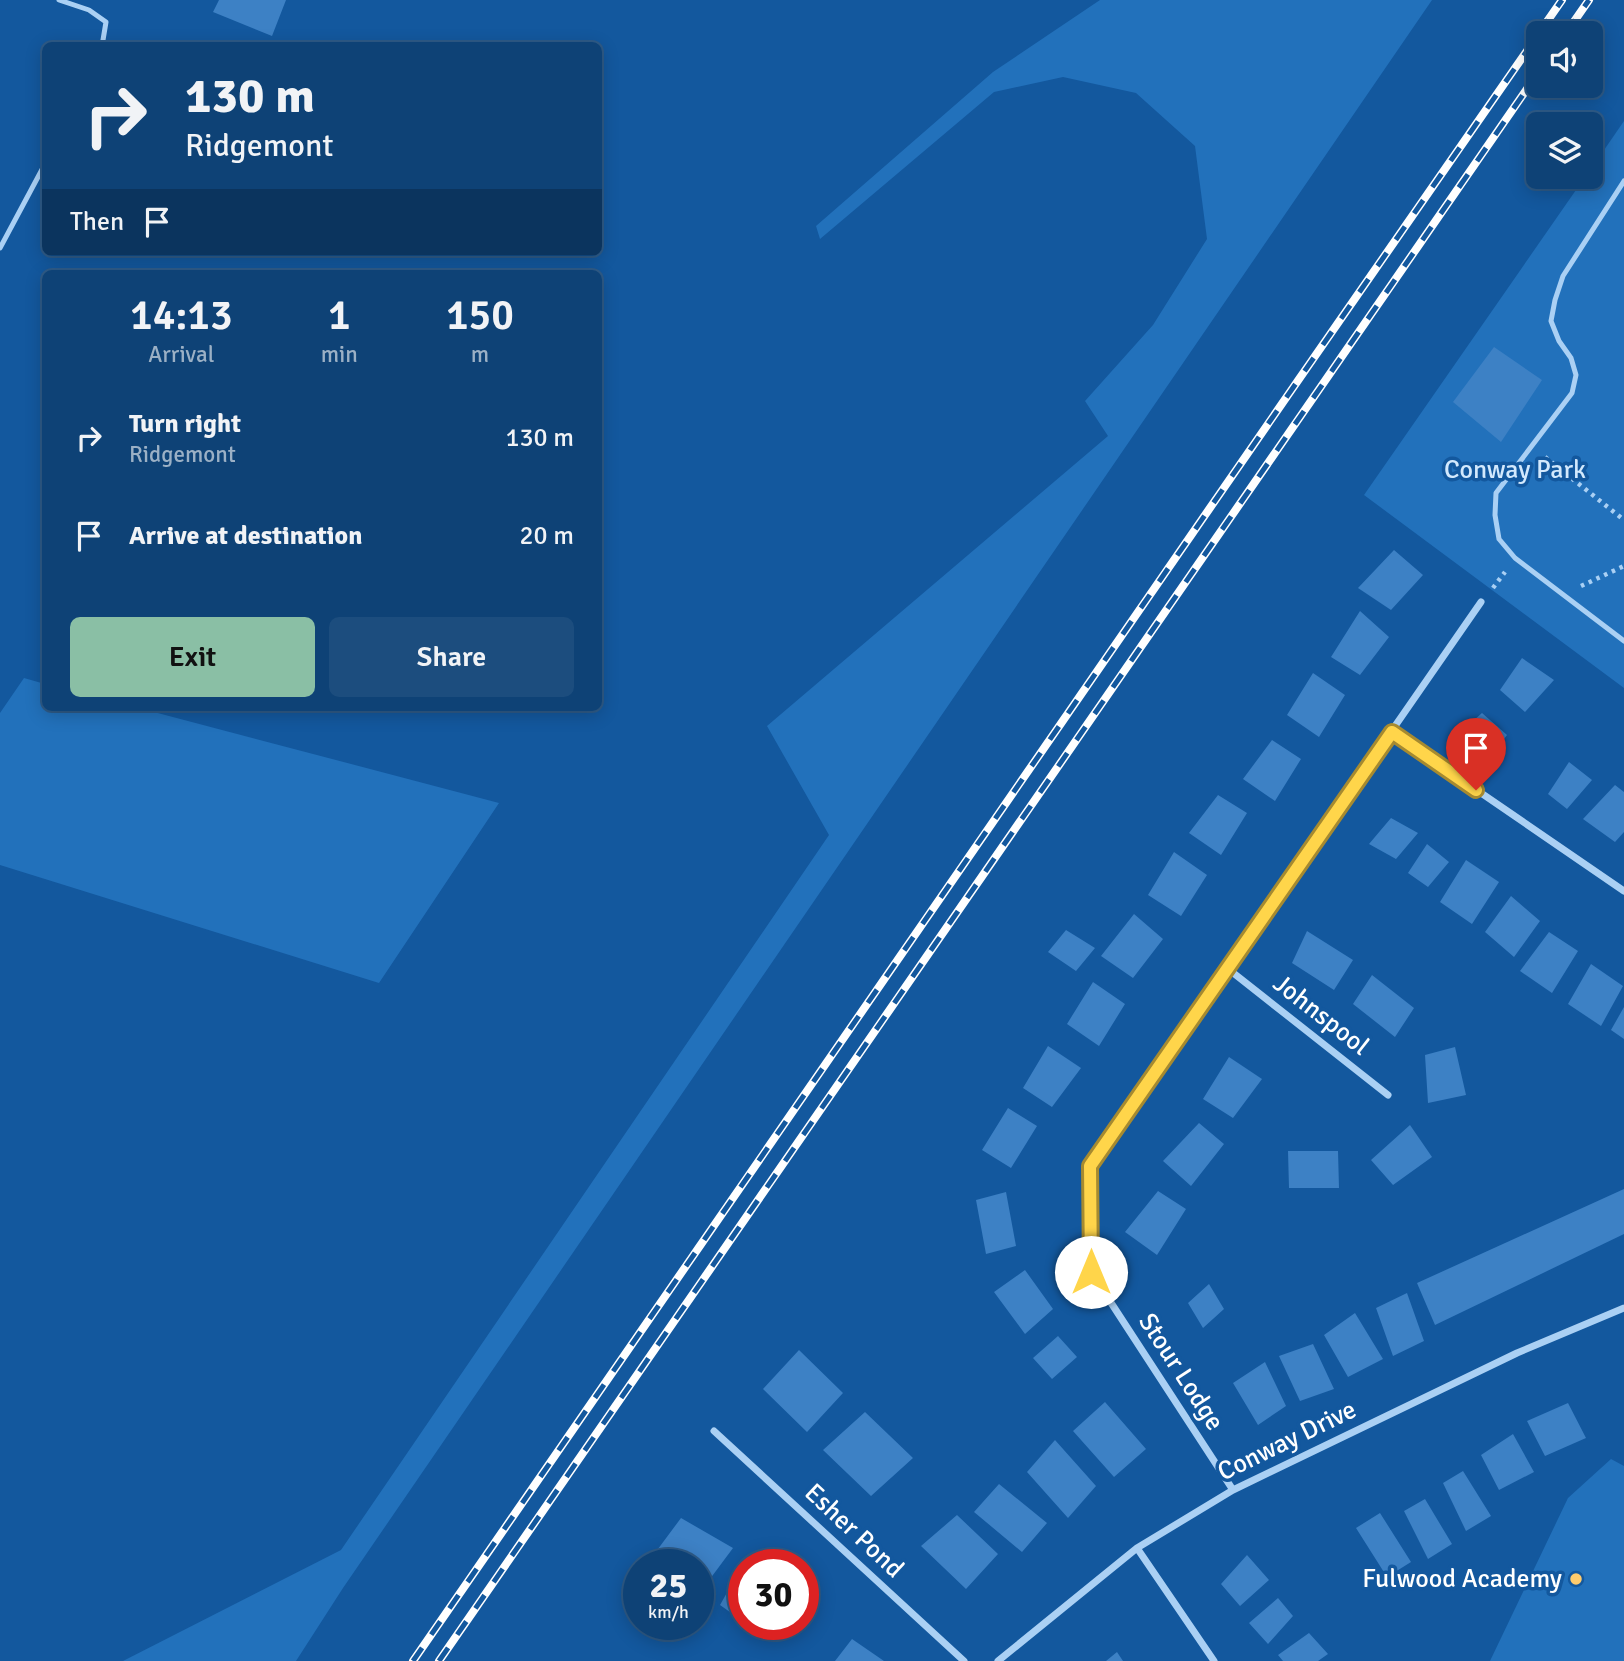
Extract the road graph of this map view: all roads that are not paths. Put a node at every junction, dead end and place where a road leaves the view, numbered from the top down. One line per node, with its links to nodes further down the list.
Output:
1 (59, 0): 2 (lane)
2 (103, 42)
3 (42, 169): 5 (lane)
4 (1624, 181): 7 (lane)
5 (0, 248)
6 (1481, 602): 8 (street, Stour Lodge)
7 (1624, 641)
8 (1392, 732): 9 (street); 10 (street, Stour Lodge)
9 (1624, 891)
10 (1227, 968): 11 (street, Johnspool); 14 (street, Stour Lodge)
11 (1388, 1095)
12 (1624, 1308): 14 (street, Conway Drive)
13 (715, 1431): 16 (street, Esher Pond)
14 (1233, 1490): 15 (street, Conway Drive)
15 (1137, 1548): 17 (street, Conway Drive); 18 (street)
16 (964, 1661)
17 (998, 1661)
18 (1214, 1661)

